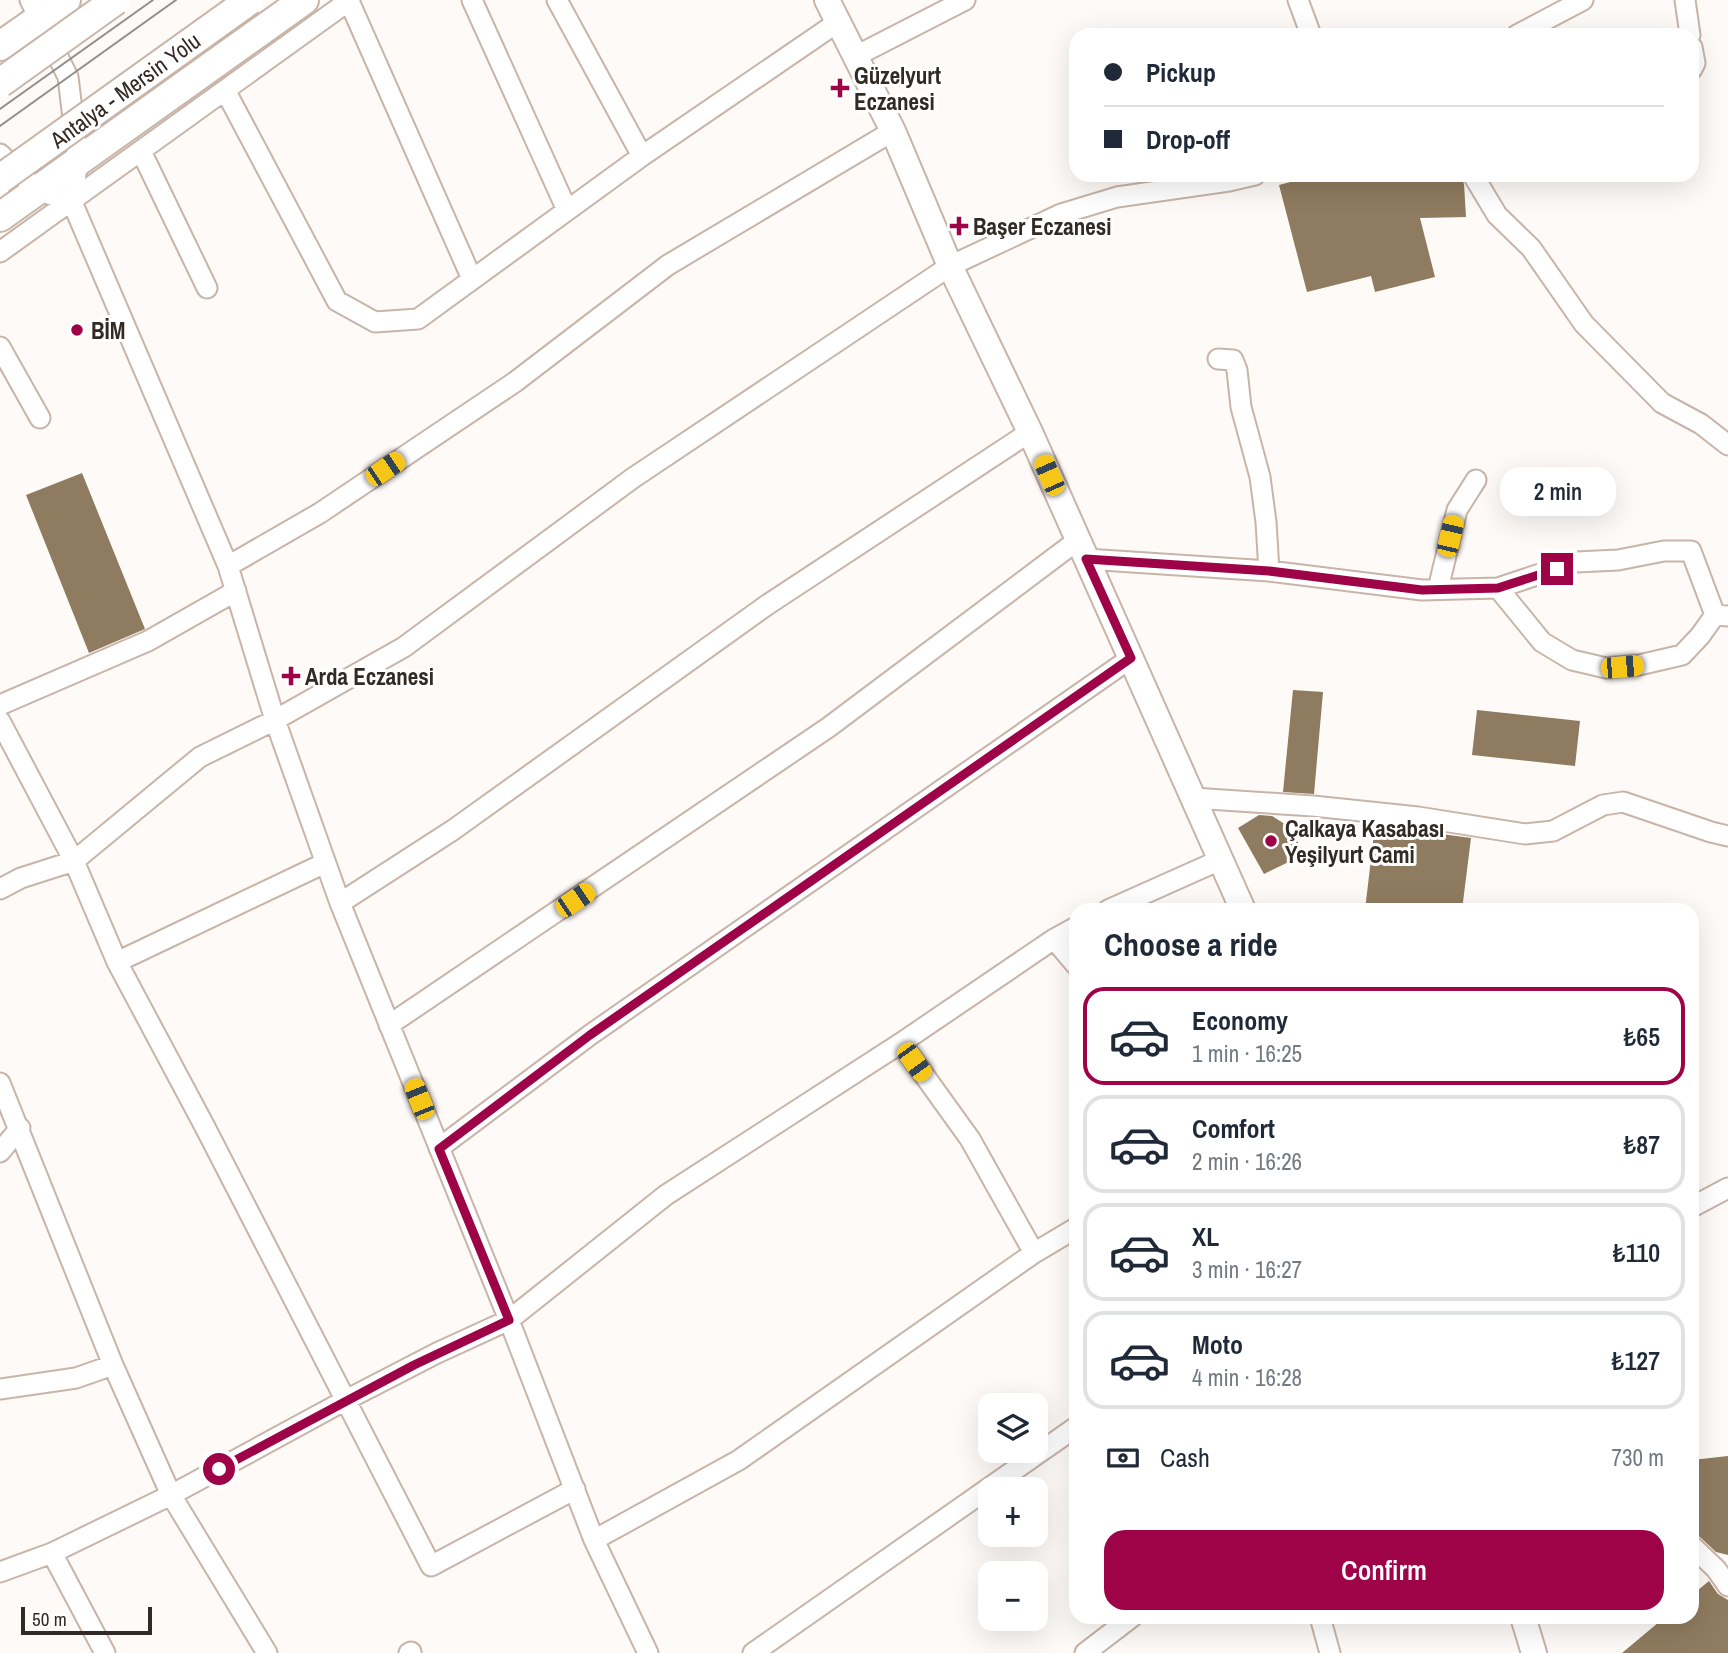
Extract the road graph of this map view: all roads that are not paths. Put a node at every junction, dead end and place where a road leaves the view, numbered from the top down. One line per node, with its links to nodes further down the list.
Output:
1 (66, 0): 12 (highway)
2 (116, 0): 19 (highway, bridge)
3 (250, 0): 26 (highway, Antalya - Mersin Yolu, bridge)
4 (304, 0): 25 (highway)
5 (472, 0): 31 (street)
6 (557, 0): 24 (street)
7 (965, 0): 18 (street)
8 (1298, 0): 14 (street)
9 (1583, 0): 15 (street)
10 (1685, 0): 16 (street)
11 (349, 1): 20 (street); 35 (street)
12 (35, 10): 17 (highway); 25 (street)
13 (832, 11): 18 (main road); 24 (street)
14 (1308, 28)
15 (1530, 28)
16 (1689, 28)
17 (0, 46)
18 (856, 55): 21 (main road)
19 (0, 83)
20 (225, 90): 22 (street); 35 (street)
21 (893, 131): 34 (main road); 44 (street)
22 (141, 151): 30 (street); 36 (street)
23 (0, 155): 29 (street)
24 (642, 156): 31 (street)
25 (78, 160): 29 (highway); 30 (street)
26 (0, 179)
27 (1222, 182): 34 (street)
28 (1477, 182): 41 (street)
29 (37, 190): 30 (street); 32 (highway)
30 (72, 202): 33 (street); 44 (street)
31 (567, 210): 35 (street)
32 (0, 217)
33 (0, 252)
34 (950, 266): 40 (main road); 52 (street)
35 (472, 279)
36 (207, 288)
37 (0, 347): 39 (street)
38 (1218, 359): 45 (street)
39 (40, 418)
40 (1030, 432): 43 (main road); 62 (street)
41 (1728, 445)
42 (1476, 480): 47 (street)
43 (1082, 549): 45 (street); 50 (main road); 67 (street)
44 (228, 566): 48 (street)
45 (1269, 571): 47 (street)
46 (1498, 588): 47 (street); 49 (street); 49 (street)
47 (1438, 589)
48 (236, 591): 51 (street); 52 (street)
49 (1721, 615)
50 (1131, 658): 54 (main road); 71 (street)
51 (0, 705)
52 (275, 720): 57 (street); 58 (street)
53 (0, 721): 57 (street)
54 (1193, 798): 55 (street); 56 (main road)
55 (1728, 836)
56 (1220, 859): 60 (street); 61 (main road)
57 (74, 861): 59 (street); 66 (street)
58 (324, 863): 62 (street); 66 (street)
59 (0, 890)
60 (1123, 903)
61 (1240, 903)
62 (340, 904): 67 (street)
63 (1069, 931): 64 (street)
64 (1054, 939): 65 (street); 68 (street)
65 (1069, 957)
66 (117, 962): 80 (street)
67 (389, 1025): 71 (street)
68 (901, 1043): 76 (street); 77 (street)
69 (0, 1083): 70 (street)
70 (20, 1128): 72 (street); 78 (street)
71 (439, 1149): 77 (street)
72 (0, 1152)
73 (1728, 1188): 74 (street)
74 (1699, 1203)
75 (1069, 1232): 76 (street)
76 (1034, 1252): 84 (street)
77 (509, 1320): 80 (street); 82 (street)
78 (113, 1365): 79 (street); 83 (street)
79 (0, 1389)
80 (344, 1401): 82 (street); 83 (street)
81 (1069, 1432): 95 (street)
82 (575, 1489): 84 (street)
83 (171, 1495): 85 (street); 93 (street)
84 (594, 1540): 94 (street)
85 (52, 1553): 87 (street); 92 (street)
86 (1699, 1553): 88 (street)
87 (0, 1572)
88 (1728, 1586)
89 (1123, 1624): 96 (street)
90 (1322, 1624): 97 (street)
91 (1525, 1624): 98 (main road)
92 (105, 1653)
93 (268, 1653)
94 (648, 1653)
95 (752, 1653)
96 (1086, 1653)
97 (1330, 1653)
98 (1534, 1653)

